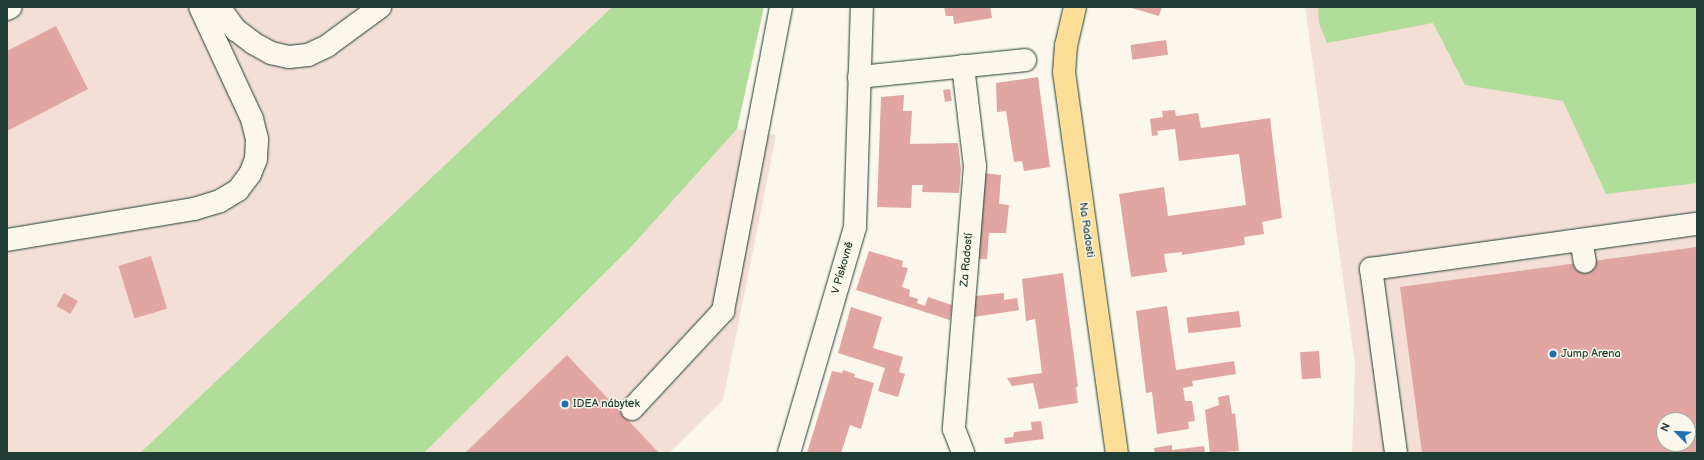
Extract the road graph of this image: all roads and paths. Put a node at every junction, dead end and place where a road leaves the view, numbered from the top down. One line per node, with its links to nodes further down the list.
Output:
1 (12, 7): 8 (street)
2 (200, 7): 13 (street)
3 (219, 7): 4 (street)
4 (380, 7)
5 (781, 7): 16 (street)
6 (862, 7): 11 (street, V Pískovně)
7 (1075, 7): 19 (main road, Na Radosti)
8 (7, 10)
9 (1024, 60): 10 (street)
10 (963, 66): 11 (street); 18 (street, Za Radostí)
11 (859, 77): 17 (street, V Pískovně)
12 (1697, 224): 14 (street)
13 (7, 240)
14 (1581, 240): 15 (street); 20 (street)
15 (1585, 262)
16 (632, 409)
17 (789, 453)
18 (963, 453)
19 (1117, 453)
20 (1396, 453)

